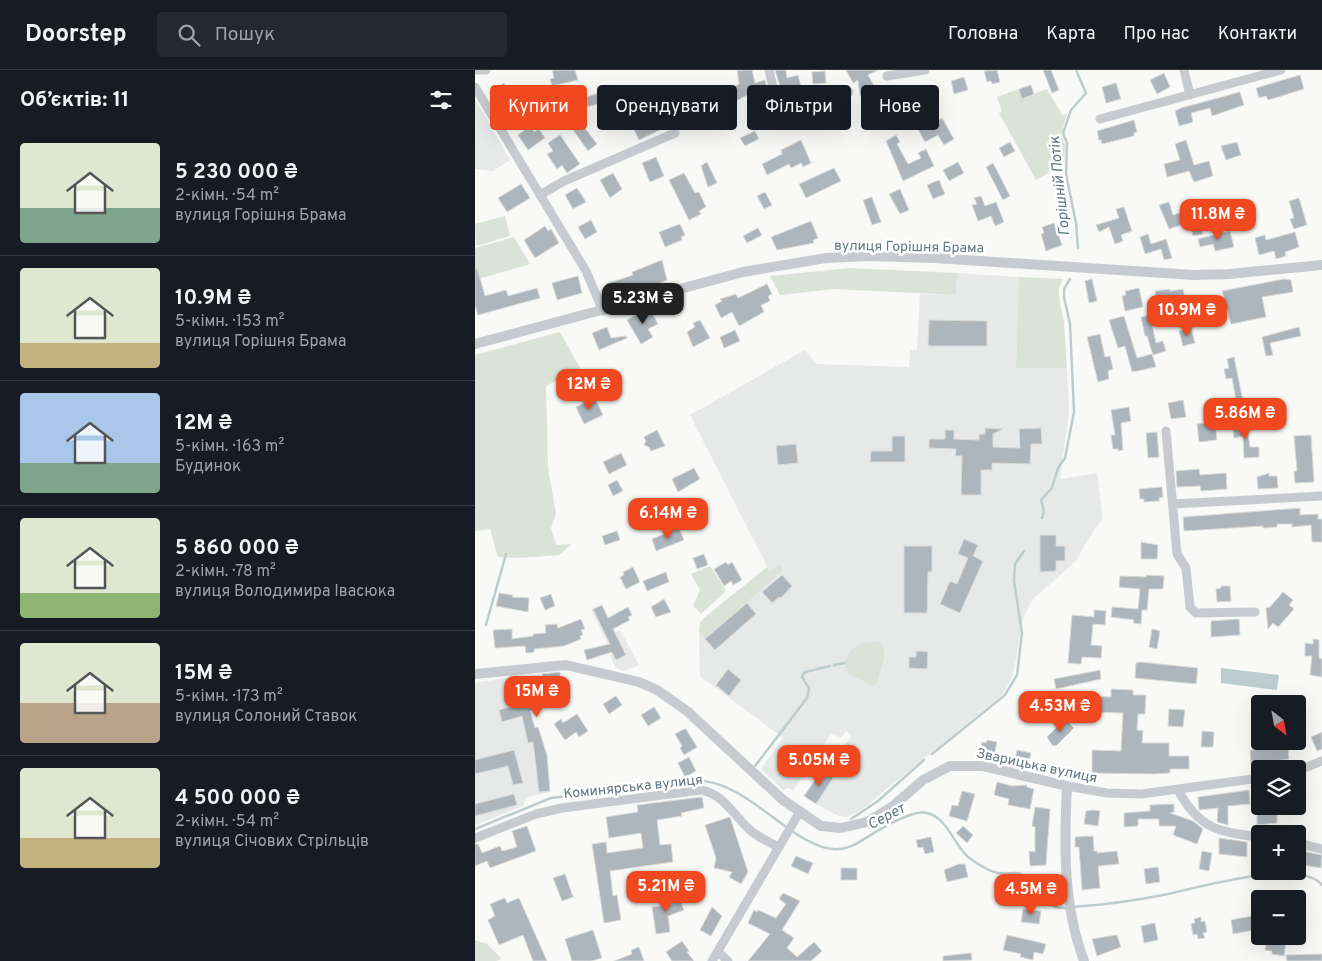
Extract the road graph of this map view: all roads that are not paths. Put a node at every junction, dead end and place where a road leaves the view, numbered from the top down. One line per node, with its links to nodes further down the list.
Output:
1 (475, 70): 2 (street)
2 (486, 70)
3 (769, 70): 9 (street)
4 (925, 70): 7 (street)
5 (1184, 70): 11 (street)
6 (1281, 70): 11 (street)
7 (913, 71): 8 (street)
8 (887, 76)
9 (773, 85)
10 (475, 88): 14 (street)
11 (1190, 95): 12 (street)
12 (1100, 119)
13 (675, 133): 14 (street)
14 (540, 195): 16 (street)
15 (1322, 265): 16 (street, вулиця Горішня Брама)
16 (603, 311): 17 (street, вулиця Горішня Брама)
17 (475, 344)
18 (1165, 431): 20 (street)
19 (1322, 496): 20 (street)
20 (1173, 504): 21 (street)
21 (1255, 612)
22 (475, 674): 28 (street, Зварицька вулиця)
23 (1322, 761): 24 (street)
24 (1306, 767)
25 (1251, 779): 27 (street, Зварицька вулиця)
26 (1067, 786): 27 (street, Зварицька вулиця); 28 (street, Зварицька вулиця); 37 (street)
27 (1178, 790): 29 (street)
28 (799, 813): 32 (street)
29 (1251, 835)
30 (475, 838): 32 (street, Коминярська вулиця)
31 (1306, 845): 33 (street)
32 (778, 847): 34 (street)
33 (1322, 849)
34 (719, 952): 35 (street); 36 (street)
35 (712, 961)
36 (728, 961)
37 (1084, 961)

